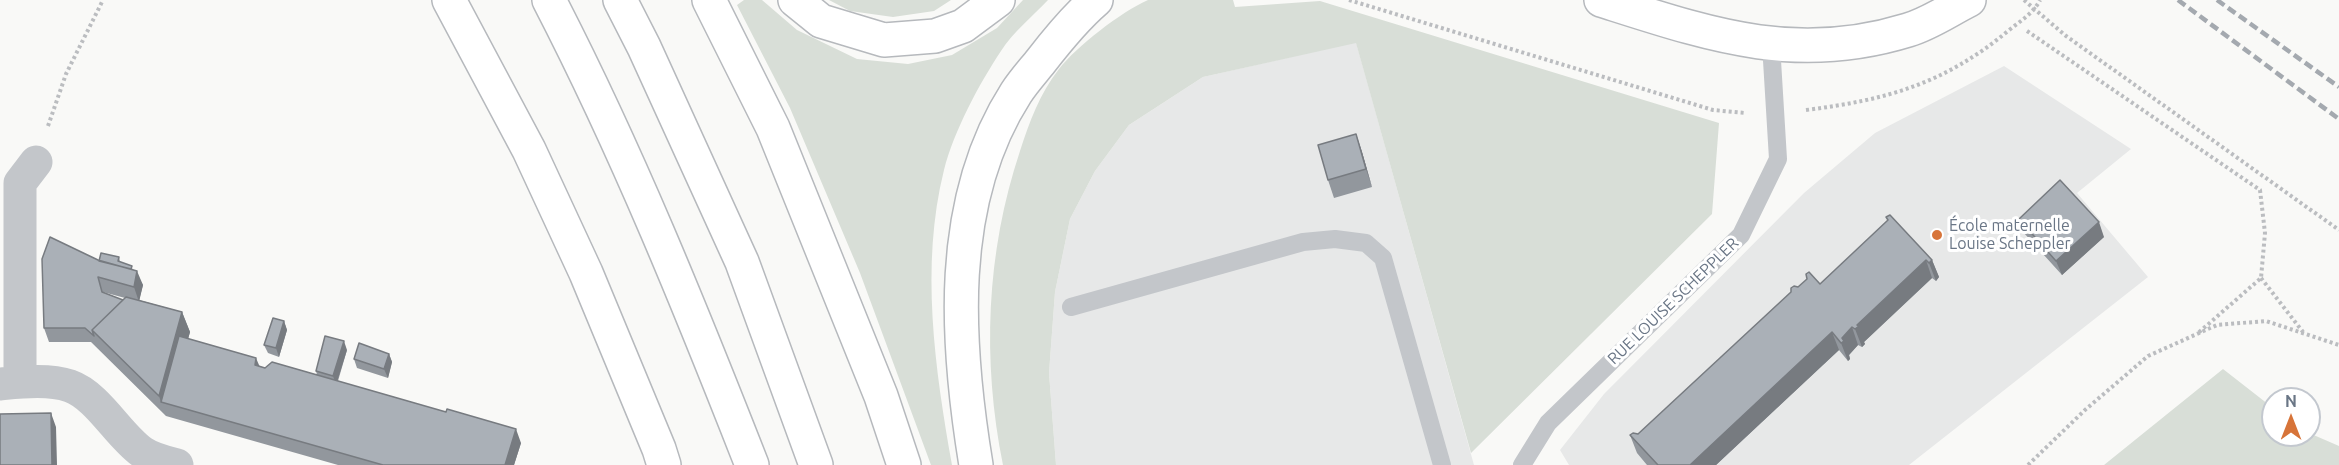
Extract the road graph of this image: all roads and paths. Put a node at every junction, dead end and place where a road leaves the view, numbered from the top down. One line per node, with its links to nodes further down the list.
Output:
1 (103, 0): 18 (path)
2 (449, 0): 27 (highway)
3 (549, 0): 28 (highway)
4 (620, 0): 29 (highway)
5 (709, 0): 30 (highway)
6 (795, 0): 7 (highway)
7 (998, 0)
8 (1096, 0): 31 (highway)
9 (1349, 0): 17 (path)
10 (1600, 0): 16 (highway)
11 (1969, 0): 16 (highway)
12 (2024, 0): 14 (path)
13 (2040, 0): 14 (path)
14 (2035, 11): 17 (path); 19 (path)
15 (2027, 31): 20 (path)
16 (1771, 44): 17 (lane, RUE LOUISE SCHEPPLER)
17 (1777, 113): 33 (lane, RUE LOUISE SCHEPPLER)
18 (36, 162): 25 (street)
19 (2339, 230)
20 (2261, 278): 22 (path); 23 (path)
21 (1071, 307): 32 (lane)
22 (2302, 332): 23 (path); 24 (path)
23 (2197, 334): 34 (path)
24 (2339, 345)
25 (10, 383): 26 (street)
26 (177, 465)
27 (664, 465)
28 (752, 465)
29 (816, 465)
30 (904, 465)
31 (976, 465)
32 (1442, 465)
33 (1522, 465)
34 (2028, 465)

